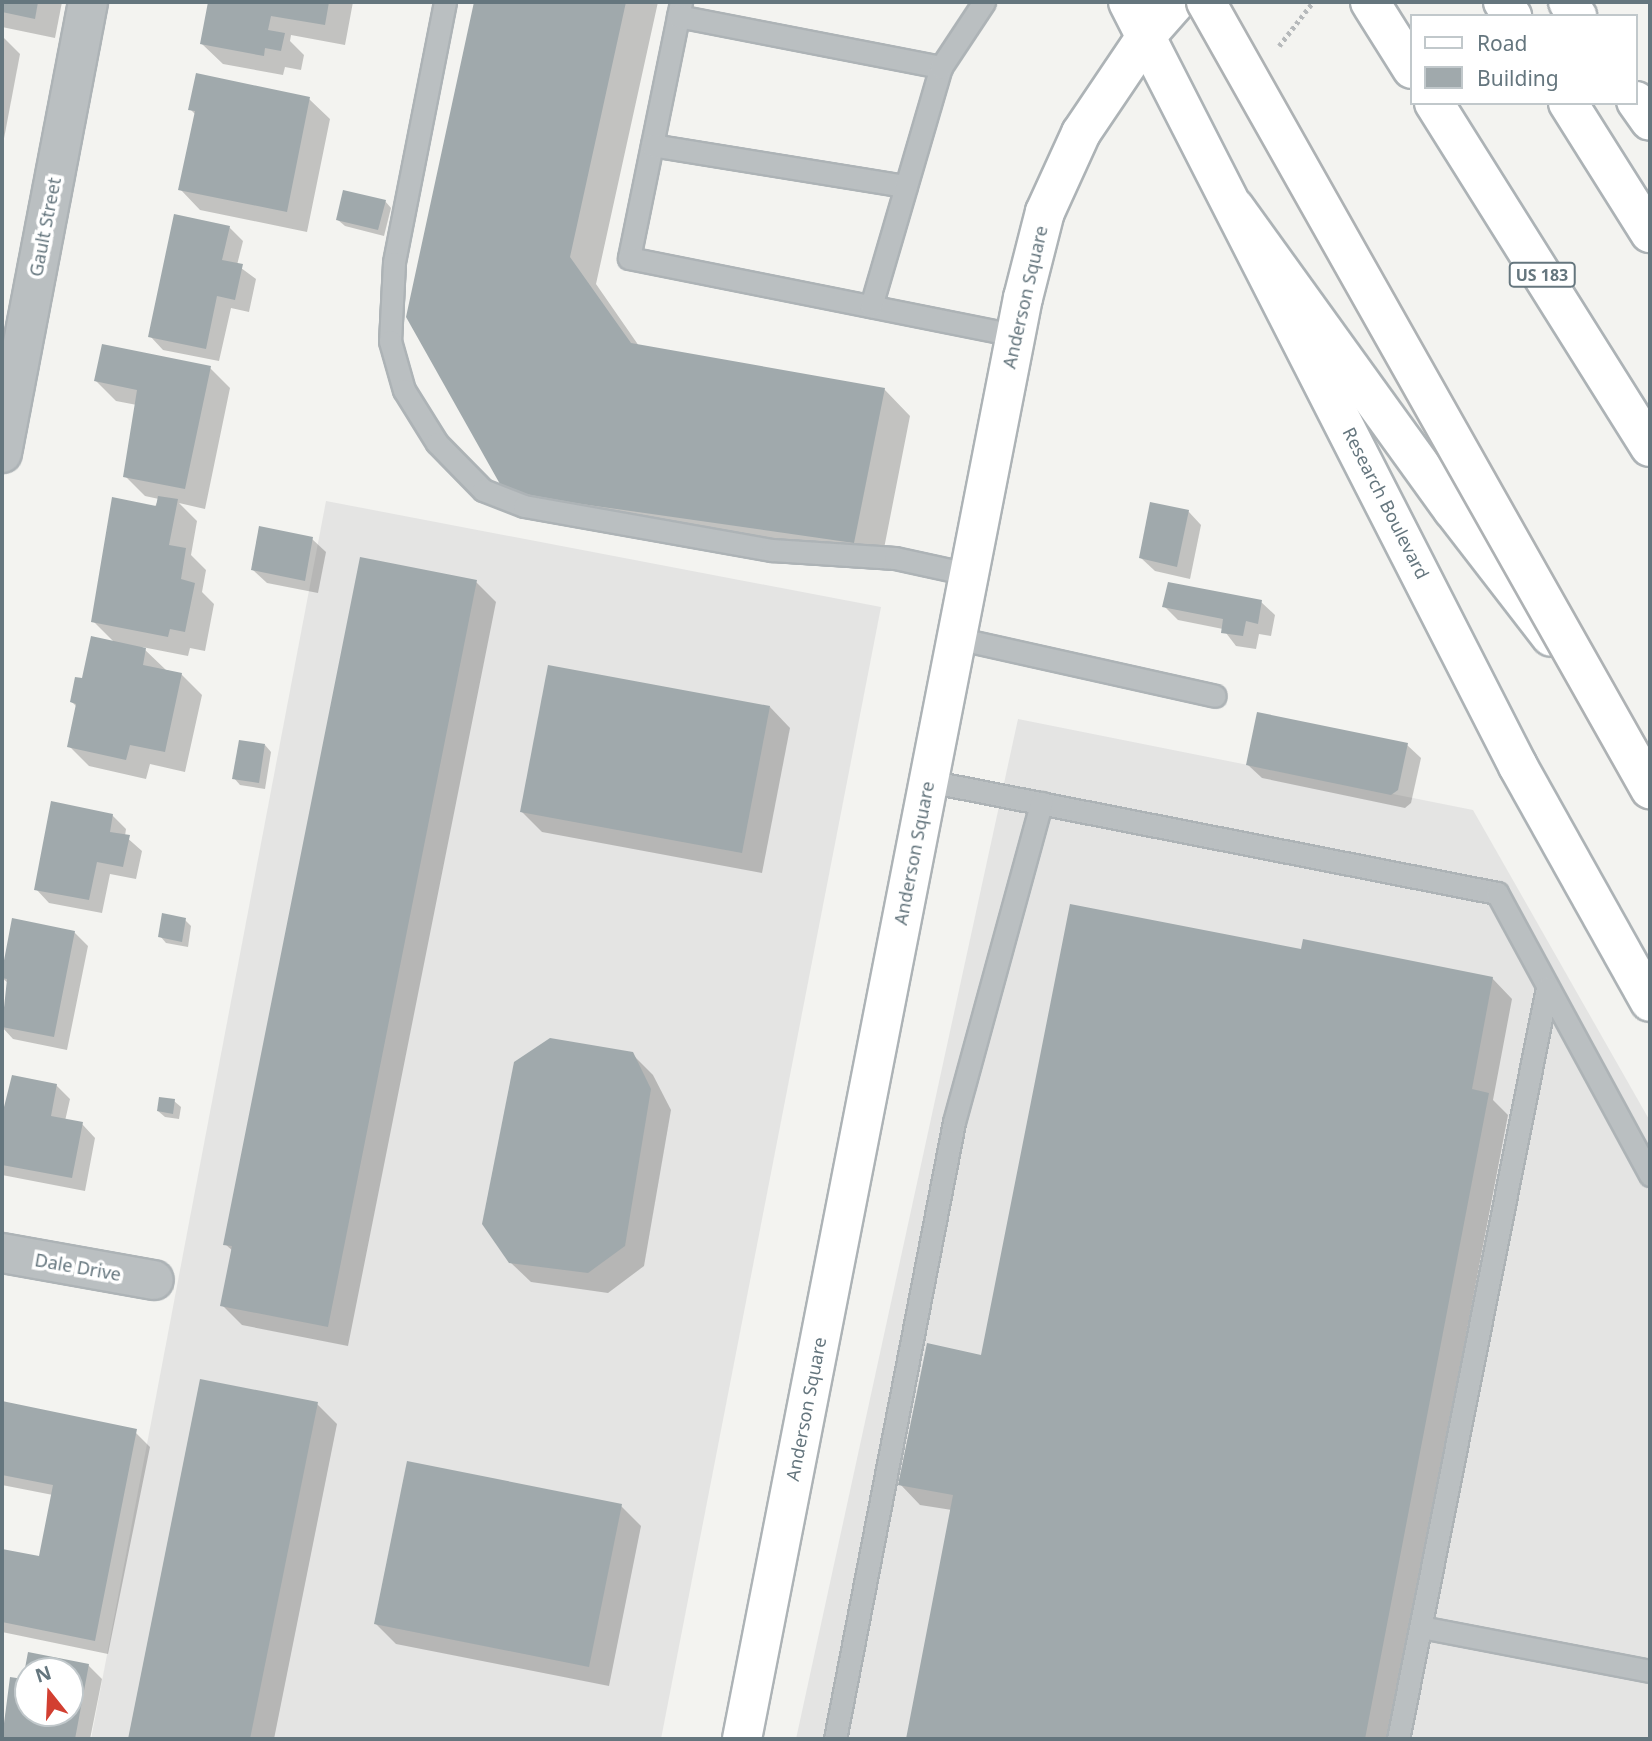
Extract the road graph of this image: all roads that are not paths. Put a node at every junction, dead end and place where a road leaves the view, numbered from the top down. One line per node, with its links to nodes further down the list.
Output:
1 (88, 2): 23 (street, Gault Street)
2 (446, 2): 24 (lane)
3 (984, 2): 11 (lane)
4 (1128, 2): 9 (main road, Research Boulevard)
5 (1176, 2): 9 (main road, Anderson Square)
6 (1206, 2): 29 (main road, bridge)
7 (1370, 2): 10 (main road)
8 (679, 9): 11 (lane); 16 (lane)
9 (1147, 35): 18 (main road, Research Boulevard); 21 (main road, Anderson Square)
10 (1410, 66)
11 (941, 67): 17 (lane)
12 (1638, 104): 15 (main road)
13 (1435, 105): 22 (main road, US 183)
14 (1569, 105): 19 (main road)
15 (1650, 121)
16 (652, 145): 17 (lane); 20 (lane)
17 (906, 186): 20 (lane)
18 (1235, 208): 27 (main road); 32 (main road, Research Boulevard)
19 (1650, 233)
20 (872, 306): 21 (lane)
21 (1015, 335): 24 (main road, Anderson Square)
22 (1650, 447)
23 (2, 453)
24 (968, 574): 25 (main road, Anderson Square)
25 (956, 638): 26 (lane); 28 (main road, Anderson Square)
26 (1215, 696)
27 (1650, 766)
28 (928, 781): 30 (lane); 38 (main road, Anderson Square)
29 (1650, 789)
30 (1041, 803): 31 (lane); 39 (lane)
31 (1547, 988): 33 (lane); 36 (lane)
32 (1650, 1002)
33 (1650, 1175)
34 (2, 1253): 35 (street, Dale Drive)
35 (154, 1280)
36 (1421, 1627): 37 (lane); 40 (lane)
37 (1650, 1671)
38 (742, 1739)
39 (835, 1739)
40 (1398, 1739)

